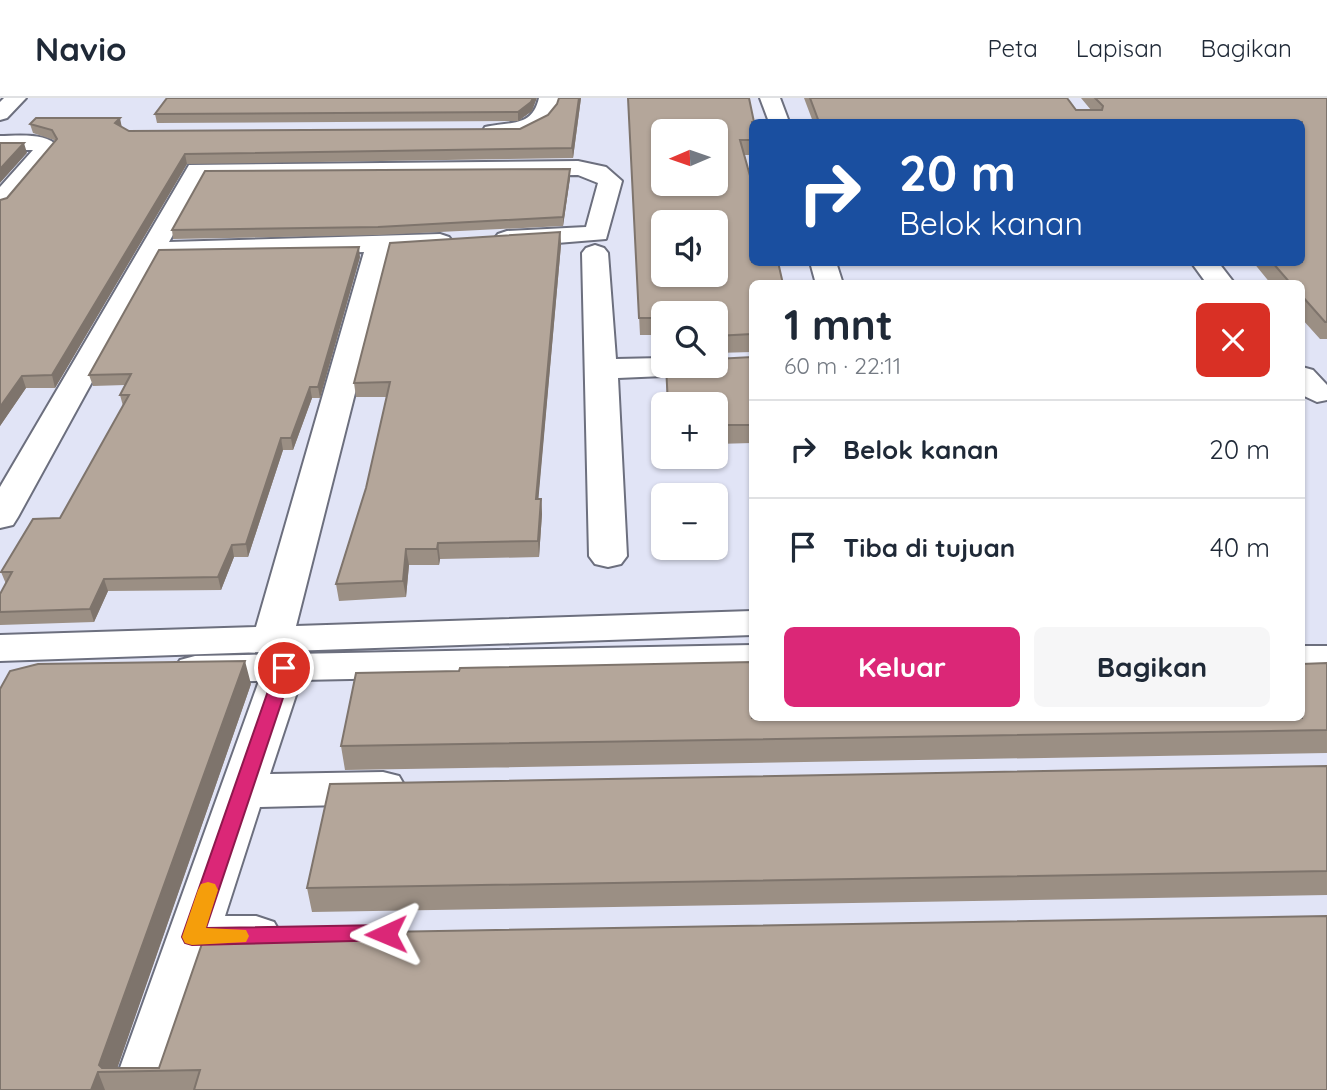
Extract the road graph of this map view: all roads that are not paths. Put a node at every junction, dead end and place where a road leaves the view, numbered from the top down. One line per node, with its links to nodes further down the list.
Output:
1 (16, 98): 4 (street)
2 (549, 98): 6 (street)
3 (770, 98): 5 (street)
4 (0, 114)
5 (778, 119)
6 (471, 132)
7 (0, 143): 8 (street)
8 (0, 202)
9 (488, 240): 12 (street)
10 (461, 241): 11 (street)
11 (379, 246): 12 (street); 22 (street)
12 (152, 250): 18 (street)
13 (595, 253): 17 (street)
14 (1207, 266): 15 (street)
15 (1219, 280)
16 (651, 367): 17 (street)
17 (602, 369): 19 (street)
18 (0, 517)
19 (608, 556)
20 (749, 623): 22 (street)
21 (0, 648): 22 (street)
22 (279, 652): 23 (street); 24 (street); 26 (street)
23 (749, 658)
24 (0, 682)
25 (423, 788): 26 (street)
26 (242, 791): 28 (street)
27 (303, 935): 28 (street)
28 (192, 937): 29 (street)
29 (140, 1090)

